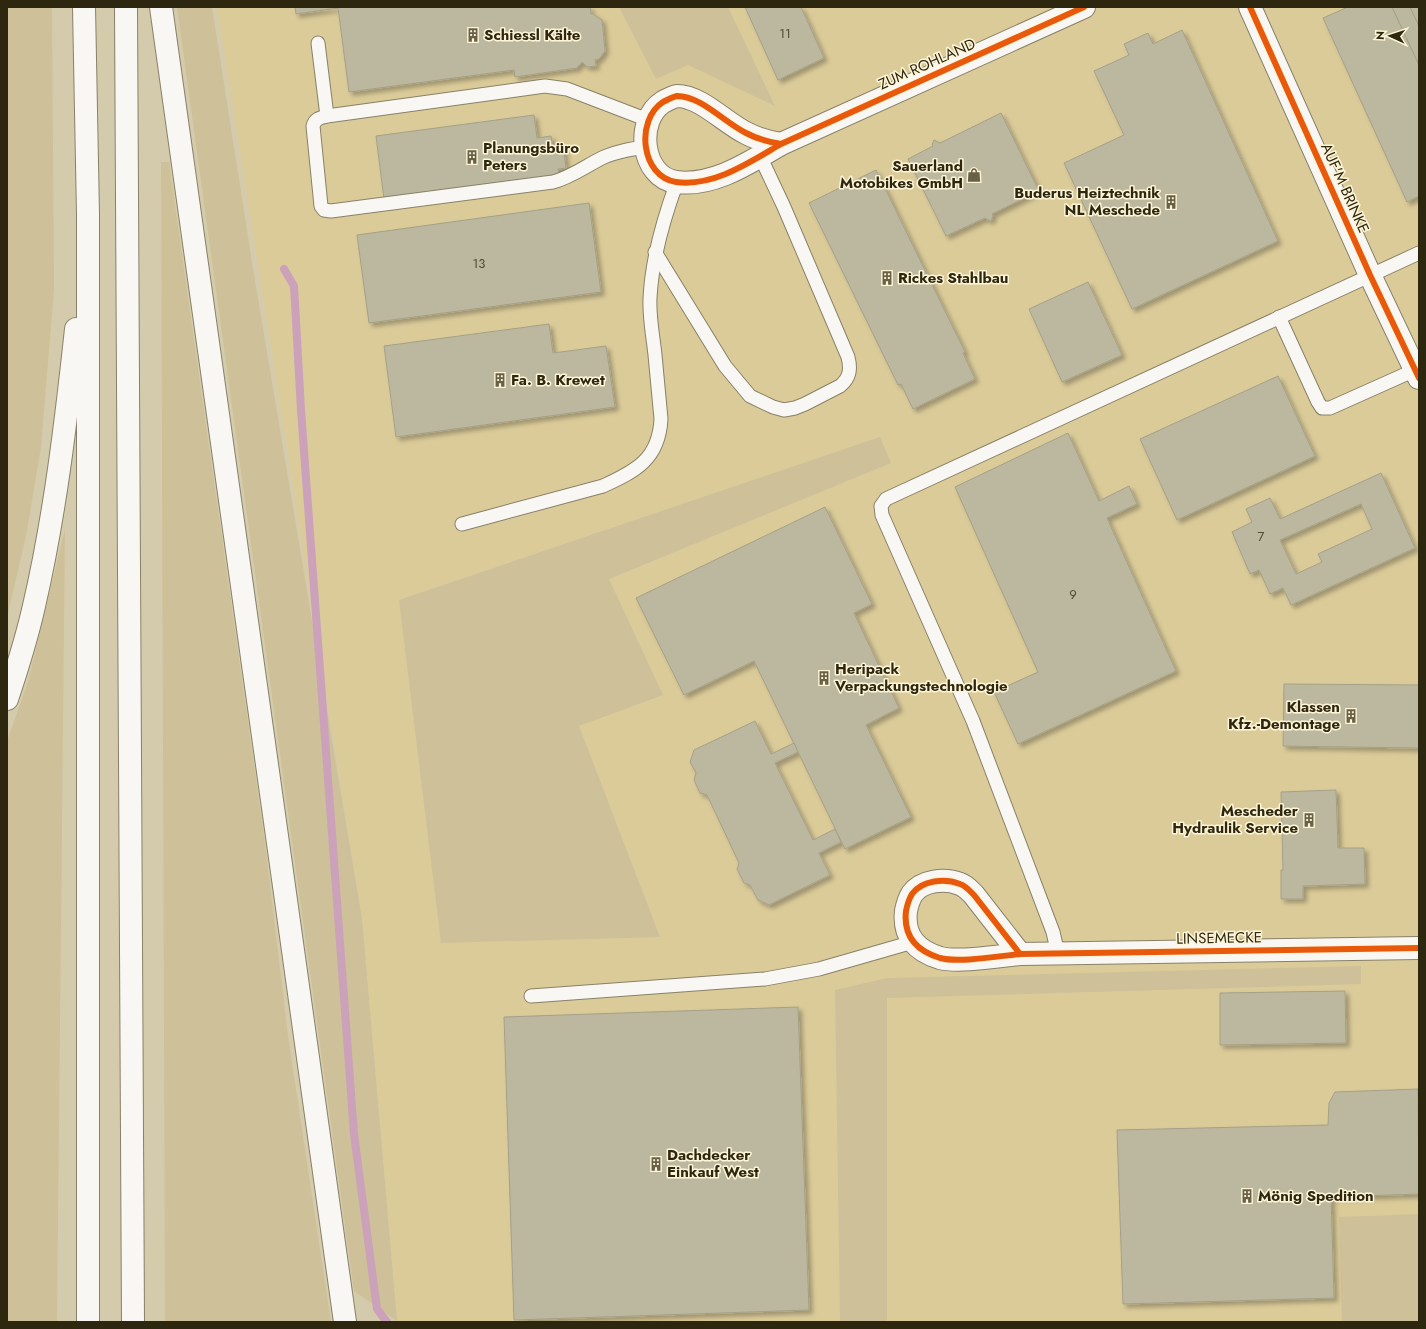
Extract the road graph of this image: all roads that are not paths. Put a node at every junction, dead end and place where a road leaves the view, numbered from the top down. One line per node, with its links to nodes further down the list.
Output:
1 (84, 7): 13 (main road)
2 (126, 7): 27 (main road)
3 (161, 7): 28 (main road)
4 (1084, 7): 9 (main road, ZUM ROHLAND)
5 (1250, 7): 16 (main road, AUF'M BRINKE)
6 (318, 43): 7 (lane)
7 (327, 116): 8 (lane); 10 (lane)
8 (648, 120): 9 (main road, ZUM ROHLAND); 10 (main road, ZUM ROHLAND)
9 (780, 144): 11 (main road, ZUM ROHLAND)
10 (646, 147): 12 (main road, ZUM ROHLAND)
11 (760, 156): 12 (main road, ZUM ROHLAND); 14 (lane)
12 (677, 182): 14 (lane)
13 (88, 215): 20 (main road); 26 (main road)
14 (655, 252): 19 (lane)
15 (1419, 253): 16 (lane)
16 (1370, 275): 17 (lane); 18 (main road, AUF'M BRINKE)
17 (1279, 317): 18 (lane); 24 (lane)
18 (1417, 374)
19 (462, 524)
20 (7, 699)
21 (913, 942): 23 (main road, LINSEMECKE); 23 (main road); 25 (lane)
22 (1419, 948): 24 (main road, LINSEMECKE)
23 (1020, 954): 24 (main road, LINSEMECKE)
24 (1058, 954)
25 (531, 996)
26 (88, 1322)
27 (133, 1322)
28 (345, 1322)

